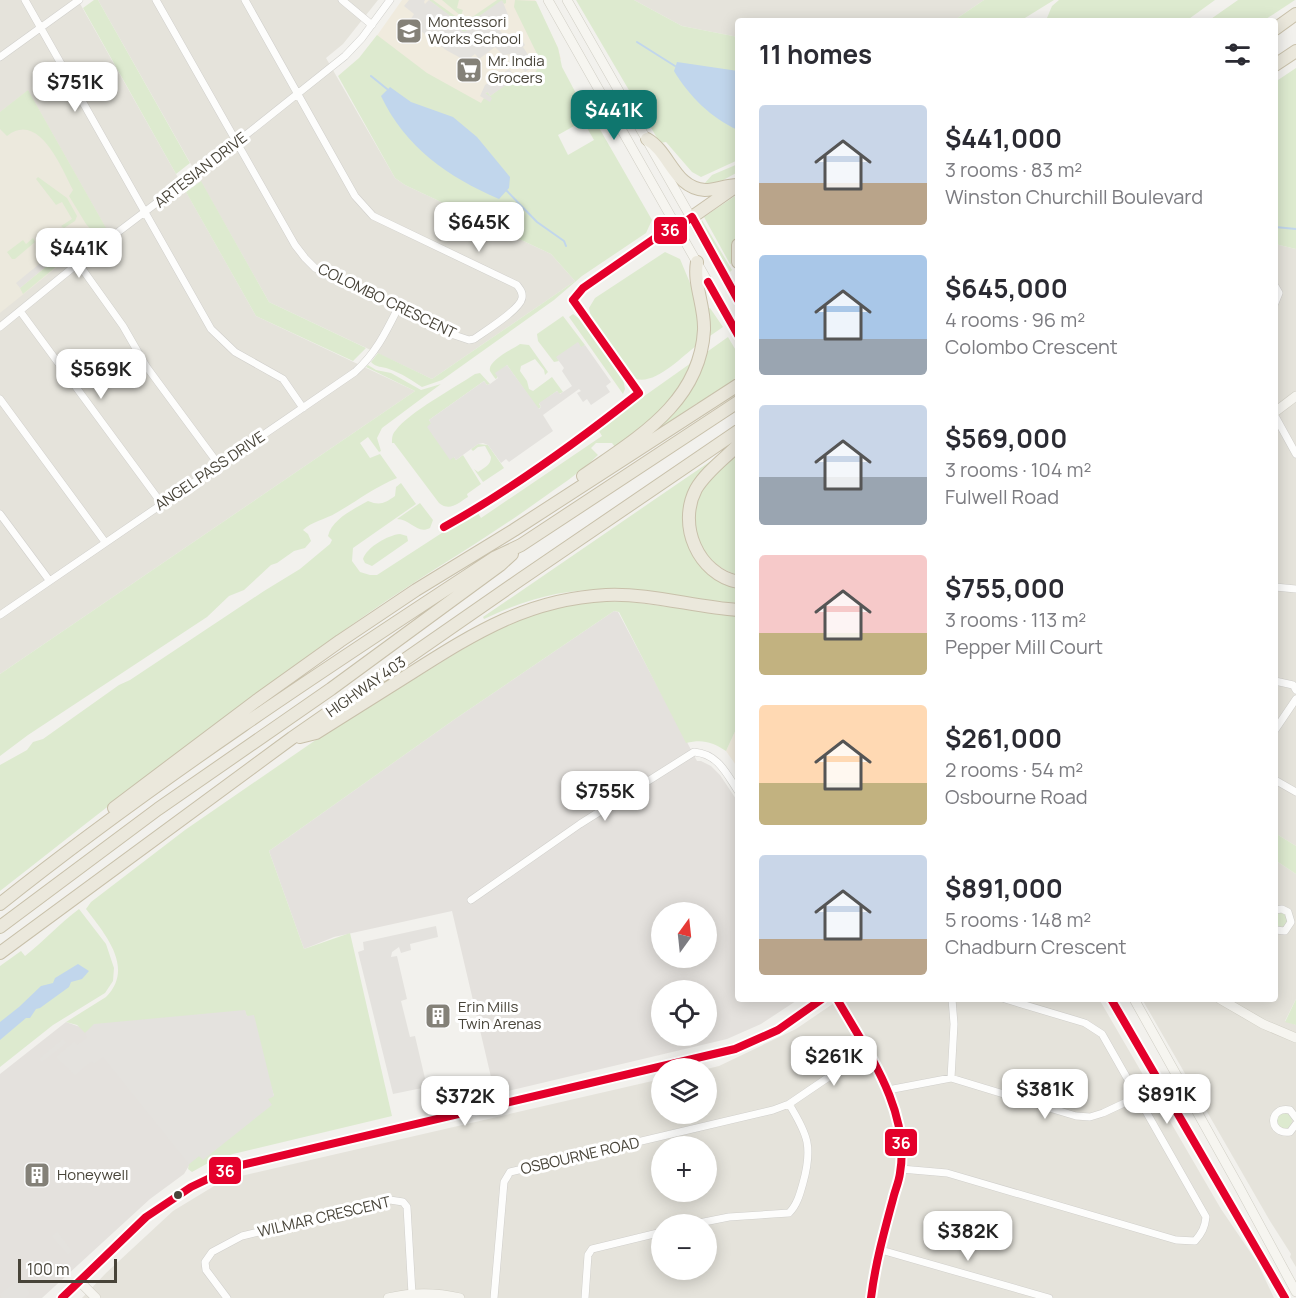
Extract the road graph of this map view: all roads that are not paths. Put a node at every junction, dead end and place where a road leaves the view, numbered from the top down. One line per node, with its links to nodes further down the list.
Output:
1 (26, 0): 12 (street)
2 (79, 0): 12 (street)
3 (156, 0): 19 (street, COLOMBO CRESCENT)
4 (245, 0): 17 (street)
5 (342, 0): 11 (street)
6 (390, 0): 11 (street, ARTESIAN DRIVE)
7 (549, 0): 24 (main road)
8 (567, 0): 18 (main road)
9 (1296, 12): 10 (highway); 13 (highway)
10 (1278, 22)
11 (372, 25): 17 (street, ARTESIAN DRIVE)
12 (41, 27): 15 (street); 22 (street)
13 (1278, 27)
14 (1296, 51): 16 (highway)
15 (0, 57)
16 (1278, 63)
17 (297, 93): 19 (street, ARTESIAN DRIVE); 27 (street, COLOMBO CRESCENT)
18 (647, 139): 20 (highway); 23 (main road)
19 (237, 142): 22 (street, ARTESIAN DRIVE); 27 (street, COLOMBO CRESCENT)
20 (735, 185)
21 (735, 187): 23 (highway)
22 (145, 213): 25 (street, ARTESIAN DRIVE); 35 (street)
23 (692, 217): 26 (main road)
24 (697, 262): 30 (main road); 44 (highway)
25 (78, 263): 28 (street, ARTESIAN DRIVE); 41 (street)
26 (735, 294)
27 (398, 308): 35 (street, ANGEL PASS DRIVE)
28 (20, 310): 29 (street, ARTESIAN DRIVE); 42 (street)
29 (0, 327)
30 (735, 330)
31 (735, 387): 44 (highway)
32 (1296, 396): 36 (main road)
33 (0, 399): 45 (street)
34 (735, 404): 46 (highway)
35 (303, 408): 41 (street, ANGEL PASS DRIVE)
36 (1278, 411)
37 (1278, 420): 40 (street)
38 (735, 433): 57 (highway, HIGHWAY 403)
39 (735, 448): 48 (highway)
40 (1296, 454)
41 (219, 465): 42 (street, ANGEL PASS DRIVE)
42 (162, 504): 45 (street, ANGEL PASS DRIVE)
43 (0, 514): 47 (street)
44 (514, 530): 61 (highway)
45 (105, 542): 47 (street, ANGEL PASS DRIVE)
46 (521, 545): 61 (highway); 65 (highway)
47 (49, 580): 52 (street, ANGEL PASS DRIVE)
48 (735, 581)
49 (1278, 587): 50 (street)
50 (1296, 589)
51 (735, 610): 57 (highway)
52 (0, 615)
53 (1278, 682): 54 (street)
54 (1296, 690)
55 (1296, 699): 56 (street)
56 (1278, 726)
57 (292, 738): 67 (highway, HIGHWAY 403)
58 (1278, 782): 60 (street)
59 (735, 786): 62 (street)
60 (1296, 792)
61 (68, 850): 63 (highway)
62 (471, 900)
63 (0, 904)
64 (1278, 910): 66 (street)
65 (0, 927)
66 (1278, 931)
67 (0, 953)
68 (818, 1002): 88 (main road)
69 (839, 1002): 76 (main road)
70 (952, 1002): 77 (street)
71 (1015, 1002): 79 (street)
72 (1113, 1002): 101 (main road)
73 (1136, 1002): 87 (main road)
74 (1225, 1002): 75 (main road)
75 (1296, 1038)
76 (867, 1051): 78 (main road); 80 (street, OSBOURNE ROAD)
77 (951, 1078): 78 (street); 79 (street)
78 (888, 1090): 83 (main road)
79 (1137, 1097): 83 (street)
80 (789, 1104): 84 (street); 97 (street, OSBOURNE ROAD)
81 (1295, 1114): 82 (street)
82 (1296, 1124)
83 (901, 1170): 86 (main road)
84 (717, 1219)
85 (651, 1235): 98 (street)
86 (881, 1250): 99 (main road); 100 (street)
87 (1278, 1262): 89 (main road); 90 (main road)
88 (80, 1282): 92 (main road); 93 (main road)
89 (1296, 1282)
90 (1296, 1292)
91 (412, 1294): 94 (street, WILMAR CRESCENT); 95 (main road); 96 (main road)
92 (62, 1298)
93 (96, 1298)
94 (227, 1298)
95 (388, 1298)
96 (460, 1298)
97 (494, 1298)
98 (585, 1298)
99 (871, 1298)
100 (1049, 1298)
101 (1285, 1298)

